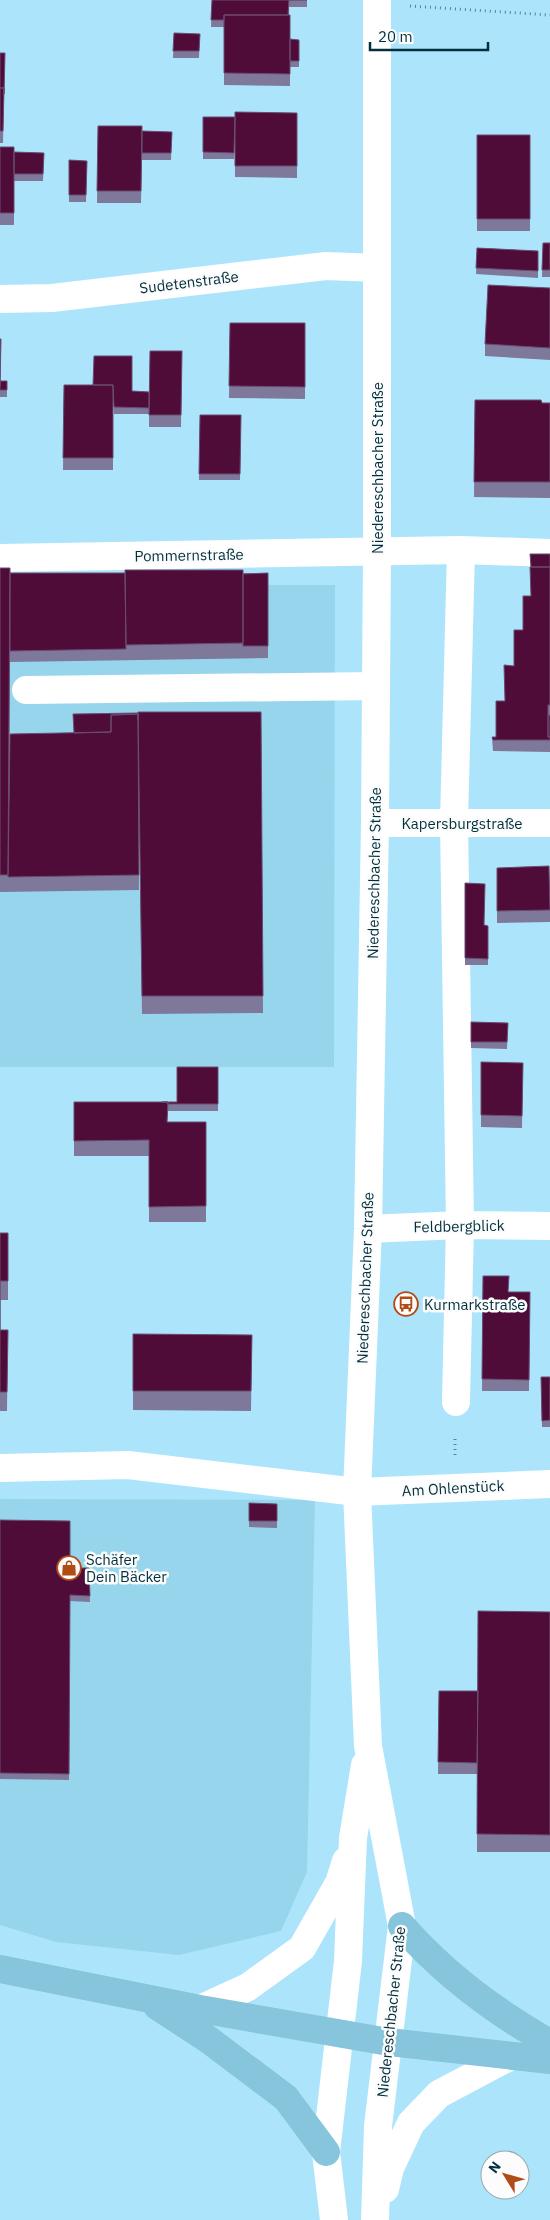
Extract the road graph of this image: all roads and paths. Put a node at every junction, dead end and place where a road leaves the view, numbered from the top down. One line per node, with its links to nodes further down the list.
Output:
1 (377, 1): 2 (path); 3 (street, Niedereschbacher Straße)
2 (550, 15)
3 (377, 268): 4 (street, Sudetenstraße); 6 (street, Niedereschbacher Straße)
4 (0, 299)
5 (460, 550): 6 (street, Pommernstraße); 7 (street, Pommernstraße); 11 (street)
6 (377, 552): 8 (street, Pommernstraße); 9 (street, Niedereschbacher Straße)
7 (550, 553)
8 (0, 558)
9 (376, 686): 10 (street); 12 (street, Niedereschbacher Straße)
10 (26, 690)
11 (454, 822): 12 (street, Kapersburgstraße); 13 (street, Kapersburgstraße); 14 (street)
12 (375, 823): 16 (street, Niedereschbacher Straße)
13 (550, 823)
14 (460, 1225): 15 (street, Feldbergblick); 16 (street, Feldbergblick); 17 (street)
15 (550, 1226)
16 (368, 1229): 21 (street, Niedereschbacher Straße)
17 (456, 1402): 20 (path)
18 (0, 1468): 21 (street)
19 (550, 1484): 20 (street, Am Ohlenstück)
20 (455, 1488): 21 (street, Am Ohlenstück)
21 (357, 1492): 22 (street, Niedereschbacher Straße)
22 (368, 1746): 23 (street, Niedereschbacher Straße); 24 (street, Niedereschbacher Straße)
23 (353, 1838): 27 (street, Niedereschbacher Straße); 28 (street, Niedereschbacher Straße)
24 (402, 1926): 29 (street, Niedereschbacher Straße); 30 (main road)
25 (0, 1969): 26 (main road)
26 (147, 1999): 27 (main road); 33 (main road)
27 (200, 2009): 28 (main road)
28 (339, 2034): 29 (main road); 33 (street, Niedereschbacher Straße)
29 (389, 2042): 31 (main road); 35 (street, Niedereschbacher Straße)
30 (550, 2043)
31 (511, 2056): 32 (main road); 35 (street)
32 (550, 2060)
33 (326, 2152): 34 (street, Niedereschbacher Straße)
34 (334, 2220)
35 (376, 2220)

